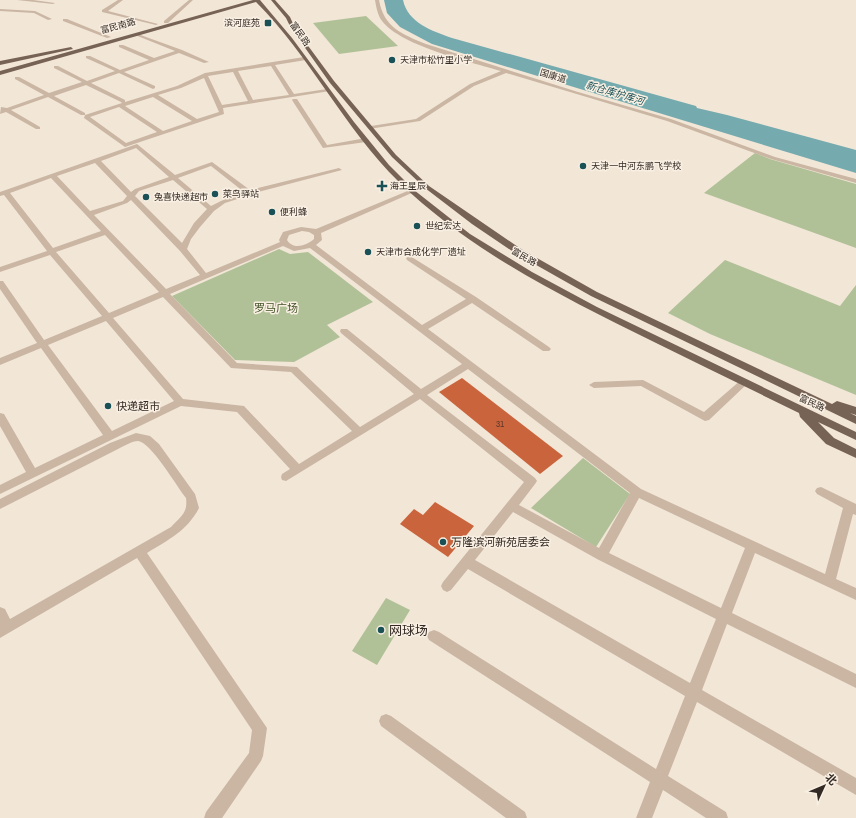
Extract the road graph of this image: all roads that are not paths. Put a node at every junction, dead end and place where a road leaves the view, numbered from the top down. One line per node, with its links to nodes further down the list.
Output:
1 (19, 0): 8 (street)
2 (121, 0): 17 (street)
3 (190, 0): 16 (street)
4 (241, 0): 16 (main road, 富民南路)
5 (257, 0): 10 (main road, 富民路); 13 (main road, 富民路)
6 (273, 0): 53 (main road, 富民路)
7 (377, 0): 34 (street, 国康道)
8 (53, 4)
9 (250, 7): 10 (main road)
10 (226, 9): 18 (main road, 富民南路)
11 (258, 9): 13 (main road)
12 (0, 10): 14 (street)
13 (268, 11): 25 (main road, 富民路)
14 (50, 19)
15 (65, 20): 19 (street)
16 (166, 22): 17 (main road, 富民南路)
17 (156, 24): 19 (main road, 富民南路)
18 (137, 34): 22 (main road, 富民南路); 23 (street)
19 (109, 37): 21 (main road, 富民南路)
20 (121, 46): 26 (street)
21 (71, 48): 28 (main road); 30 (main road, 富民南路)
22 (80, 51): 35 (main road, 富民南路); 37 (main road)
23 (180, 52): 26 (street); 27 (street)
24 (88, 57): 33 (street)
25 (304, 59): 29 (street); 41 (main road, 富民路)
26 (154, 60): 33 (street)
27 (206, 62)
28 (0, 63)
29 (272, 64): 32 (street); 44 (street)
30 (0, 67)
31 (56, 67): 39 (street)
32 (235, 70): 36 (street); 45 (street)
33 (119, 71): 39 (street); 40 (street)
34 (506, 71): 53 (street); 60 (street, 国康道)
35 (0, 74)
36 (205, 75): 42 (street); 48 (street)
37 (0, 78)
38 (17, 78): 43 (street)
39 (86, 83): 43 (street); 46 (street)
40 (153, 86)
41 (327, 91): 44 (street); 55 (main road, 富民路)
42 (154, 95): 46 (street); 51 (street)
43 (48, 96): 49 (street); 50 (street)
44 (293, 98): 45 (street); 55 (street)
45 (251, 102): 48 (street)
46 (122, 103): 54 (street); 54 (street)
47 (0, 106): 49 (street)
48 (220, 107): 51 (street)
49 (3, 111): 52 (street)
50 (83, 114)
51 (197, 122): 54 (street)
52 (38, 128)
53 (371, 128): 61 (main road, 富民路)
54 (162, 133)
55 (366, 140): 63 (main road, 富民路)
56 (96, 160): 58 (street); 59 (street); 65 (street)
57 (339, 170): 64 (street)
58 (52, 175): 62 (street); 67 (street)
59 (174, 177): 64 (street); 65 (street); 66 (street)
60 (856, 181)
61 (427, 187): 63 (street); 89 (main road, 富民路)
62 (2, 191): 73 (street)
63 (412, 191): 69 (street); 87 (main road, 富民路)
64 (250, 193): 66 (street)
65 (131, 195): 67 (street); 72 (street)
66 (211, 209): 72 (street)
67 (89, 214): 68 (street)
68 (106, 232): 73 (street); 78 (street)
69 (316, 232): 70 (street); 71 (street)
70 (284, 243): 71 (street); 76 (street)
71 (312, 246): 81 (street)
72 (183, 249): 76 (street)
73 (51, 251): 75 (street); 80 (street)
74 (410, 258): 79 (street)
75 (0, 270)
76 (205, 276): 78 (street)
77 (0, 283): 83 (street)
78 (163, 293): 80 (street); 96 (street)
79 (473, 299): 81 (street); 84 (street)
80 (106, 317): 83 (street); 91 (street)
81 (421, 329): 86 (street)
82 (344, 331): 90 (street)
83 (42, 344): 85 (street); 97 (street)
84 (546, 349)
85 (0, 362)
86 (468, 365): 90 (street); 105 (street)
87 (744, 382): 88 (street); 92 (main road, 富民路)
88 (594, 385)
89 (801, 393): 93 (main road); 95 (main road, 富民路)
90 (420, 394): 96 (street); 107 (street)
91 (180, 402): 97 (street); 100 (street)
92 (798, 409): 98 (main road, 富民路); 99 (main road)
93 (856, 411)
94 (0, 417): 101 (street)
95 (856, 420)
96 (359, 432): 100 (street)
97 (110, 436): 101 (street)
98 (856, 436)
99 (856, 454)
100 (298, 470): 102 (street)
101 (33, 474): 103 (street)
102 (286, 477)
103 (0, 490)
104 (821, 491): 108 (street)
105 (637, 492): 109 (street); 111 (street)
106 (0, 504): 110 (street)
107 (511, 506): 111 (street); 112 (street)
108 (853, 508): 113 (street)
109 (752, 545): 113 (street); 117 (street)
110 (139, 551): 118 (street); 125 (street)
111 (601, 555): 117 (street)
112 (466, 561): 114 (street); 121 (street)
113 (829, 581): 115 (street)
114 (447, 586)
115 (856, 594)
116 (0, 613): 118 (street)
117 (723, 615): 120 (street); 121 (street)
118 (4, 630)
119 (434, 636): 123 (street)
120 (856, 681)
121 (693, 691): 123 (street); 124 (street)
122 (386, 721): 126 (street)
123 (659, 778): 127 (street); 128 (street)
124 (856, 787)
125 (212, 818)
126 (519, 818)
127 (644, 818)
128 (720, 818)

